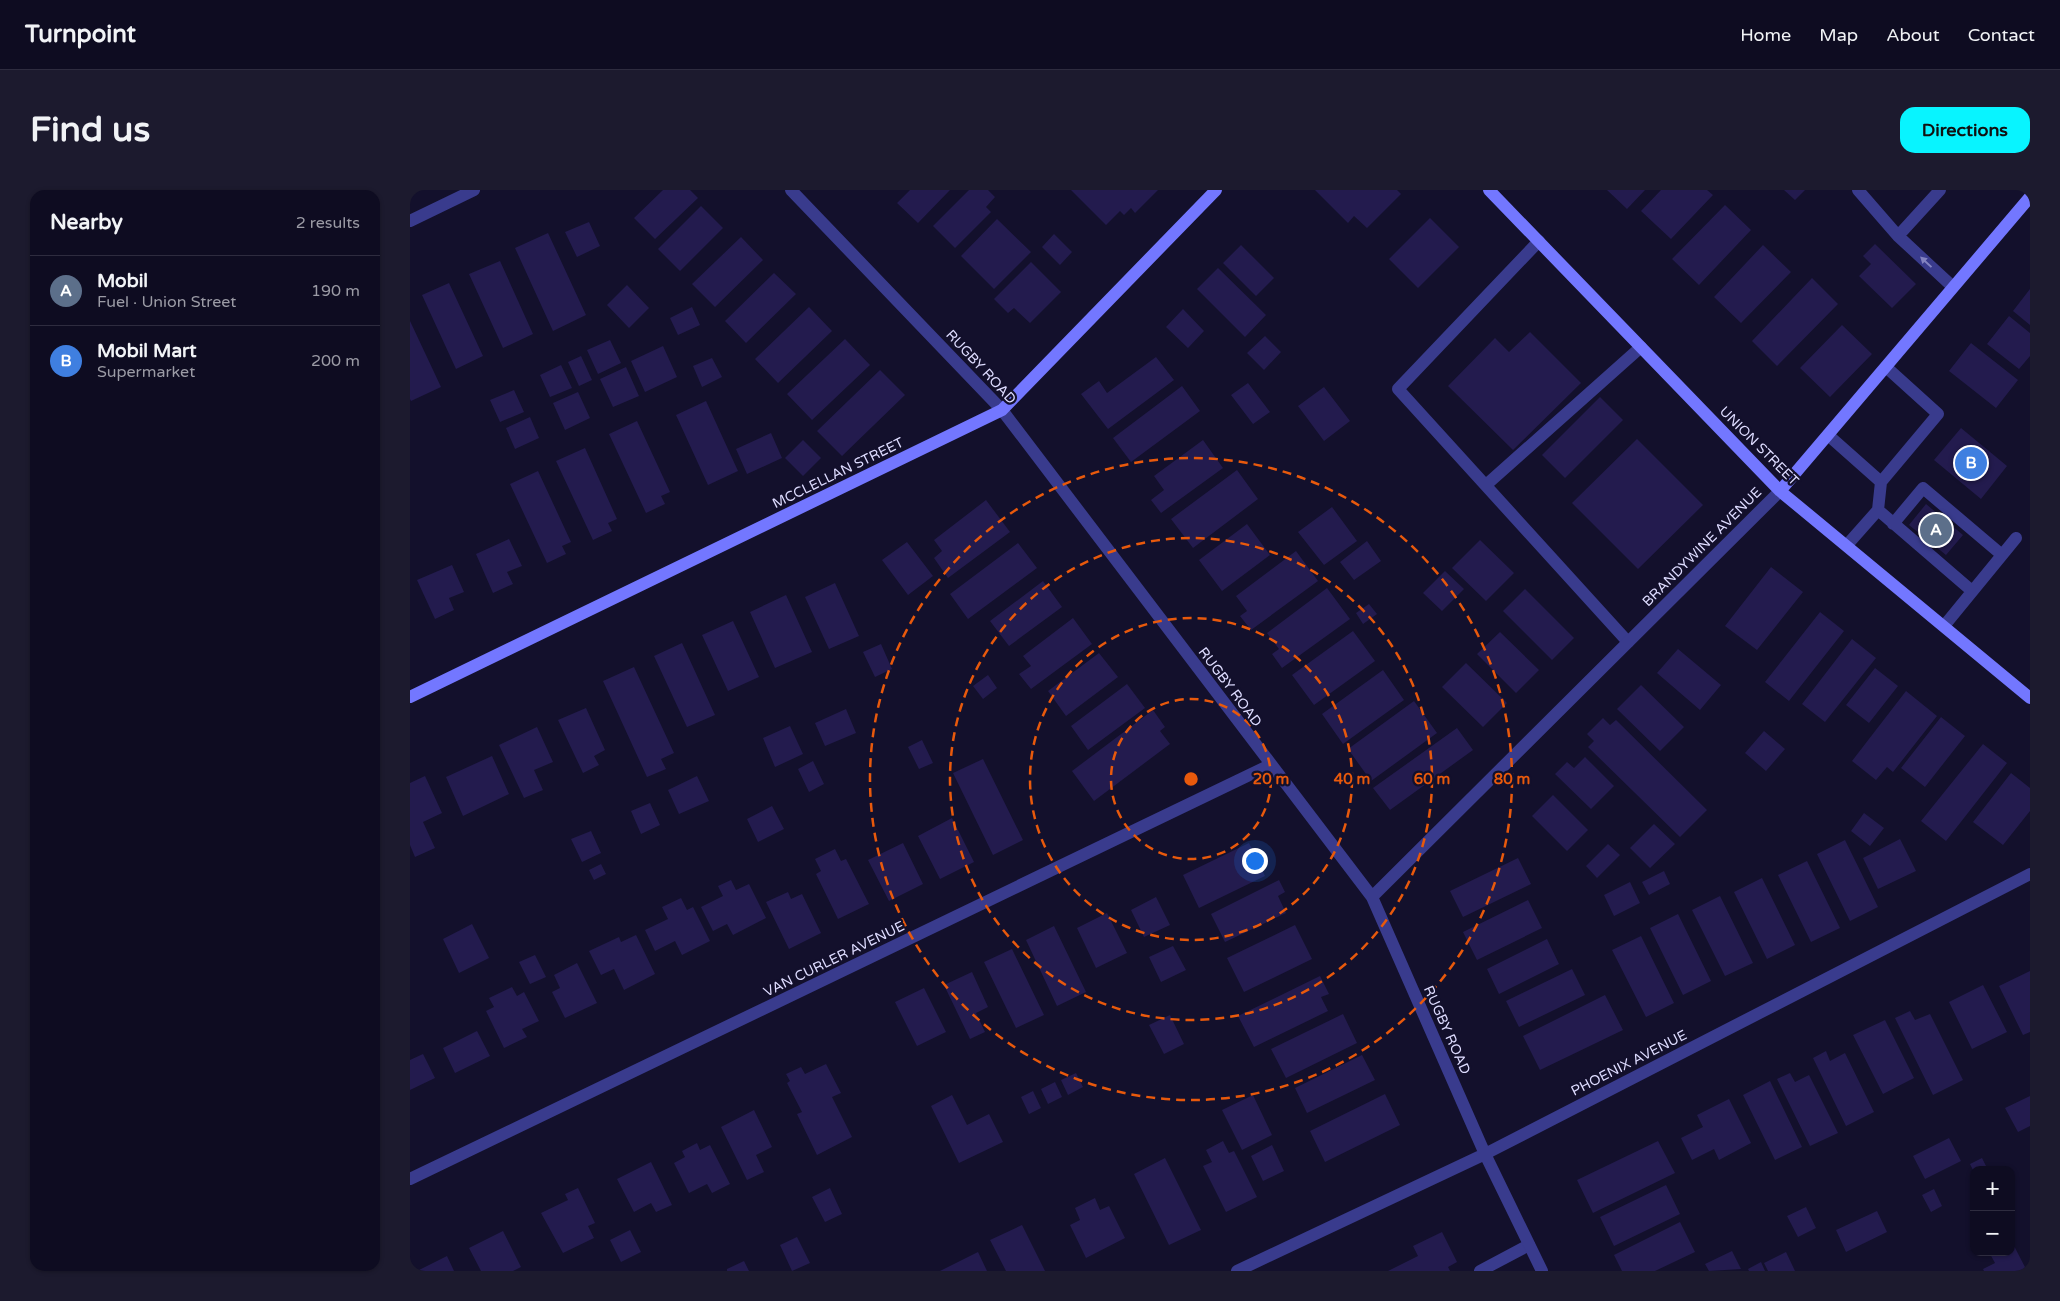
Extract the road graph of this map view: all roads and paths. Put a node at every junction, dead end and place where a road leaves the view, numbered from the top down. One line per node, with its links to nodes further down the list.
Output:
1 (474, 190): 8 (street)
2 (791, 190): 14 (street, RUGBY ROAD)
3 (1216, 190): 14 (main road, MCCLELLAN STREET)
4 (1489, 190): 10 (main road, UNION STREET)
5 (1858, 190): 9 (street)
6 (1940, 190): 9 (street)
7 (2030, 197): 11 (main road, BRANDYWINE AVENUE)
8 (410, 221)
9 (1898, 236): 11 (street, one-way to 9)
10 (1539, 241): 12 (main road, UNION STREET); 17 (street)
11 (1954, 287): 13 (main road, BRANDYWINE AVENUE)
12 (1641, 347): 17 (street); 18 (main road, UNION STREET)
13 (1886, 367): 15 (main road, BRANDYWINE AVENUE); 16 (street)
14 (1002, 410): 27 (main road, MCCLELLAN STREET); 29 (street, RUGBY ROAD)
15 (1828, 435): 16 (street); 18 (main road, BRANDYWINE AVENUE)
16 (1881, 482): 19 (street)
17 (1486, 485): 26 (street)
18 (1780, 491): 22 (main road, UNION STREET); 26 (street, BRANDYWINE AVENUE)
19 (1878, 510): 20 (street); 22 (street)
20 (1893, 524): 23 (street); 24 (street)
21 (2016, 538): 23 (street)
22 (1847, 545): 25 (main road, UNION STREET)
23 (2002, 555): 24 (street)
24 (1972, 591): 25 (street)
25 (1944, 626): 28 (main road, UNION STREET)
26 (1628, 642): 31 (street, BRANDYWINE AVENUE)
27 (410, 697)
28 (2030, 698)
29 (1270, 766): 31 (street, RUGBY ROAD); 33 (street, VAN CURLER AVENUE)
30 (2030, 874): 32 (street, PHOENIX AVENUE)
31 (1372, 897): 32 (street, RUGBY ROAD)
32 (1485, 1154): 34 (street, RUGBY ROAD); 35 (street, PHOENIX AVENUE)
33 (410, 1179)
34 (1529, 1245): 36 (street); 37 (street, RUGBY ROAD)
35 (1237, 1271)
36 (1480, 1271)
37 (1542, 1271)

